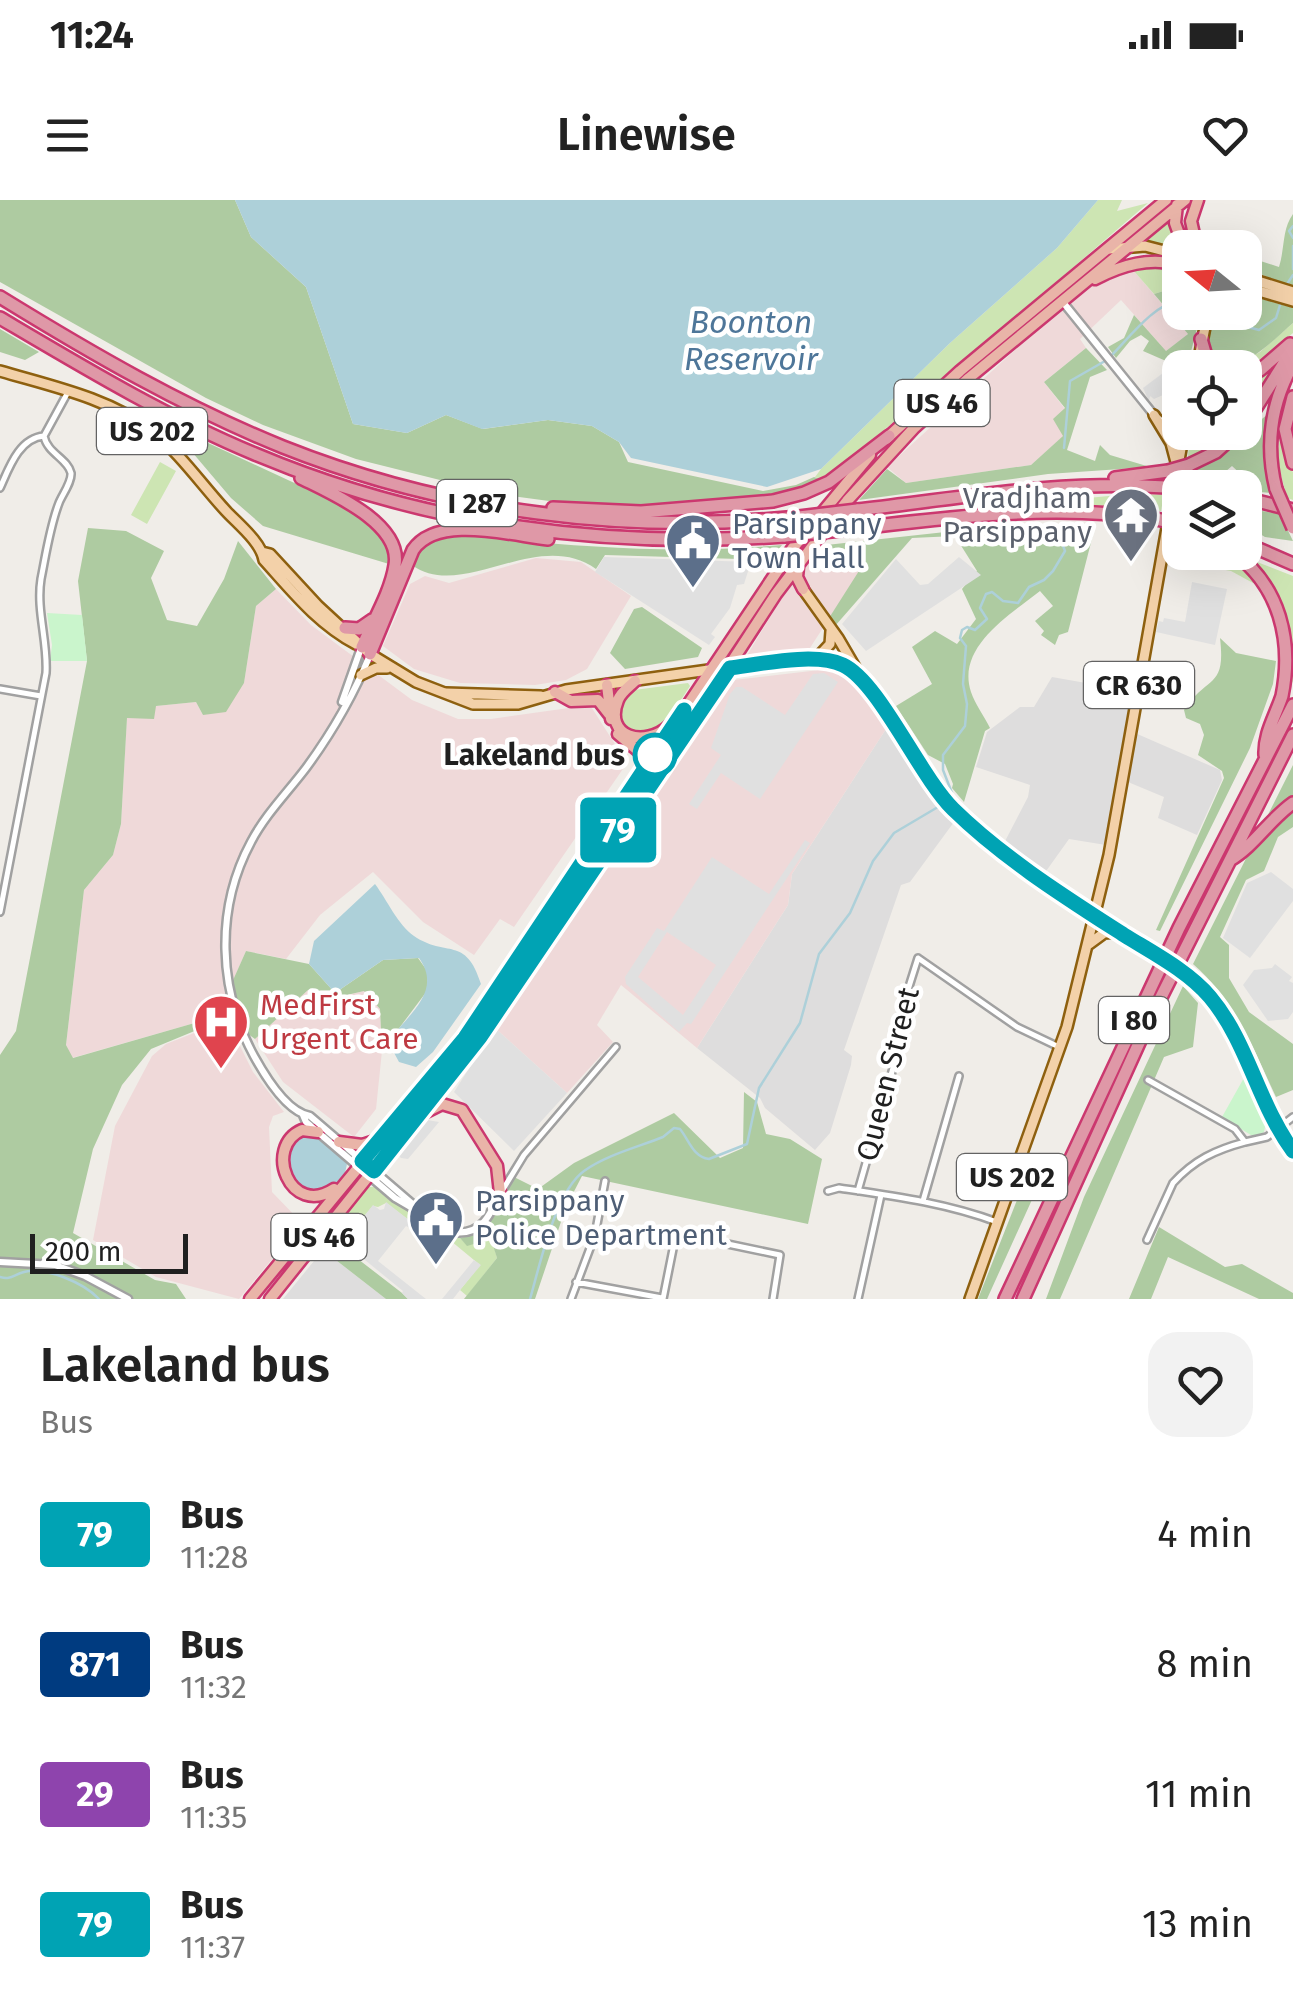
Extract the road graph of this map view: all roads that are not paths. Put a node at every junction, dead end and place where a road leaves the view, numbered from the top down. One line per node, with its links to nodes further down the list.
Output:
1 (1198, 200): 4 (highway)
2 (1177, 202): 3 (highway); 5 (highway, US 46); 6 (highway, US 46)
3 (1178, 230)
4 (1194, 230)
5 (1128, 246): 6 (main road); 7 (main road); 10 (highway, US 46)
6 (1109, 249): 31 (highway, US 46)
7 (1162, 249)
8 (1162, 261): 10 (highway)
9 (1262, 282): 12 (main road)
10 (1081, 285): 14 (highway, US 46)
11 (1262, 291): 15 (main road)
12 (1293, 292)
13 (0, 297): 37 (highway, I 287)
14 (1062, 301): 28 (street); 48 (highway, US 46)
15 (1293, 301)
16 (0, 318): 32 (highway, I 287)
17 (1203, 330): 18 (main road)
18 (1201, 339): 20 (main road); 21 (highway)
19 (1293, 345): 23 (highway); 26 (highway)
20 (1199, 350)
21 (1204, 350)
22 (1293, 364): 44 (highway, bridge)
23 (1262, 368)
24 (0, 370): 25 (main road, US 202)
25 (68, 392): 30 (street); 47 (main road, US 202)
26 (1262, 396)
27 (1293, 398): 35 (highway)
28 (1154, 416): 29 (street); 36 (main road)
29 (1162, 420)
30 (44, 436): 40 (street); 67 (street)
31 (889, 436): 37 (highway); 60 (highway, US 46)
32 (234, 445): 45 (highway, I 287); 53 (highway)
33 (1180, 450): 36 (main road, CR 630)
34 (1218, 450): 36 (highway)
35 (1293, 462)
36 (1178, 469): 38 (highway); 78 (main road, CR 630)
37 (375, 479): 38 (highway, I 287, bridge)
38 (1083, 485): 39 (highway, I 287, bridge)
39 (1162, 486)
40 (0, 488)
41 (1262, 501): 42 (highway)
42 (1293, 512)
43 (1162, 520): 45 (highway, I 287, bridge)
44 (1293, 528)
45 (785, 536): 56 (highway)
46 (1262, 550): 49 (highway)
47 (262, 552): 54 (main road, US 202); 56 (main road, US 202)
48 (801, 558): 51 (highway); 52 (highway, US 46)
49 (1293, 564)
50 (1254, 570): 73 (highway)
51 (803, 589): 52 (highway); 55 (main road)
52 (776, 594): 59 (highway, US 46)
53 (374, 617): 54 (highway); 56 (highway)
54 (345, 628): 56 (main road, US 202)
55 (830, 631): 57 (main road); 62 (main road)
56 (366, 650): 58 (main road, US 202); 61 (street); 70 (street)
57 (816, 659): 59 (main road, US 202); 62 (main road, US 202)
58 (390, 668): 61 (main road); 66 (main road, US 202)
59 (730, 668): 60 (main road, US 202); 87 (highway, US 46)
60 (710, 670): 63 (main road, US 202); 69 (highway, US 46)
61 (361, 676): 70 (street)
62 (862, 678): 78 (main road)
63 (635, 681): 64 (main road, US 202); 69 (highway)
64 (607, 685): 66 (main road, US 202); 71 (highway)
65 (0, 689): 67 (street)
66 (555, 692): 71 (highway)
67 (41, 696): 77 (street)
68 (1293, 704): 73 (highway, I 80)
69 (684, 710): 74 (highway, US 46)
70 (338, 716): 85 (street)
71 (612, 723): 74 (highway)
72 (1293, 735): 76 (highway, I 80)
73 (1265, 757): 116 (highway, I 80)
74 (646, 769): 91 (highway, US 46)
75 (1293, 803): 76 (highway)
76 (1228, 862): 117 (highway, I 80)
77 (0, 910)
78 (1095, 916): 79 (main road); 80 (main road, US 202)
79 (1120, 932): 80 (main road); 89 (main road, bridge)
80 (1088, 944): 82 (main road, US 202)
81 (616, 1047): 101 (street)
82 (1059, 1047): 100 (street, Queen Street); 104 (main road, US 202)
83 (959, 1076): 103 (street)
84 (1148, 1080): 93 (street)
85 (303, 1114): 90 (street); 92 (street)
86 (1293, 1118): 89 (street)
87 (415, 1119): 96 (highway, US 46); 101 (highway)
88 (1293, 1127): 89 (street)
89 (1280, 1130): 93 (street); 94 (main road)
90 (318, 1132): 95 (street); 97 (highway)
91 (381, 1138): 92 (highway); 95 (highway, US 46)
92 (340, 1142): 95 (street)
93 (1245, 1142): 105 (street)
94 (1293, 1151)
95 (360, 1164): 96 (street); 97 (highway, US 46)
96 (371, 1174): 101 (street); 110 (highway, US 46)
97 (347, 1179): 109 (highway, US 46)
98 (605, 1182): 107 (street)
99 (828, 1191): 100 (street)
100 (858, 1191): 102 (street)
101 (500, 1194)
102 (881, 1195): 103 (street); 114 (street)
103 (923, 1202): 104 (street)
104 (996, 1222): 115 (main road, US 202)
105 (1148, 1240)
106 (0, 1262): 108 (street)
107 (576, 1282): 111 (street); 112 (street)
108 (128, 1299)
109 (248, 1299)
110 (270, 1299)
111 (571, 1299)
112 (664, 1299): 113 (street)
113 (773, 1299)
114 (858, 1299)
115 (970, 1299)
116 (1005, 1299)
117 (1024, 1299)

